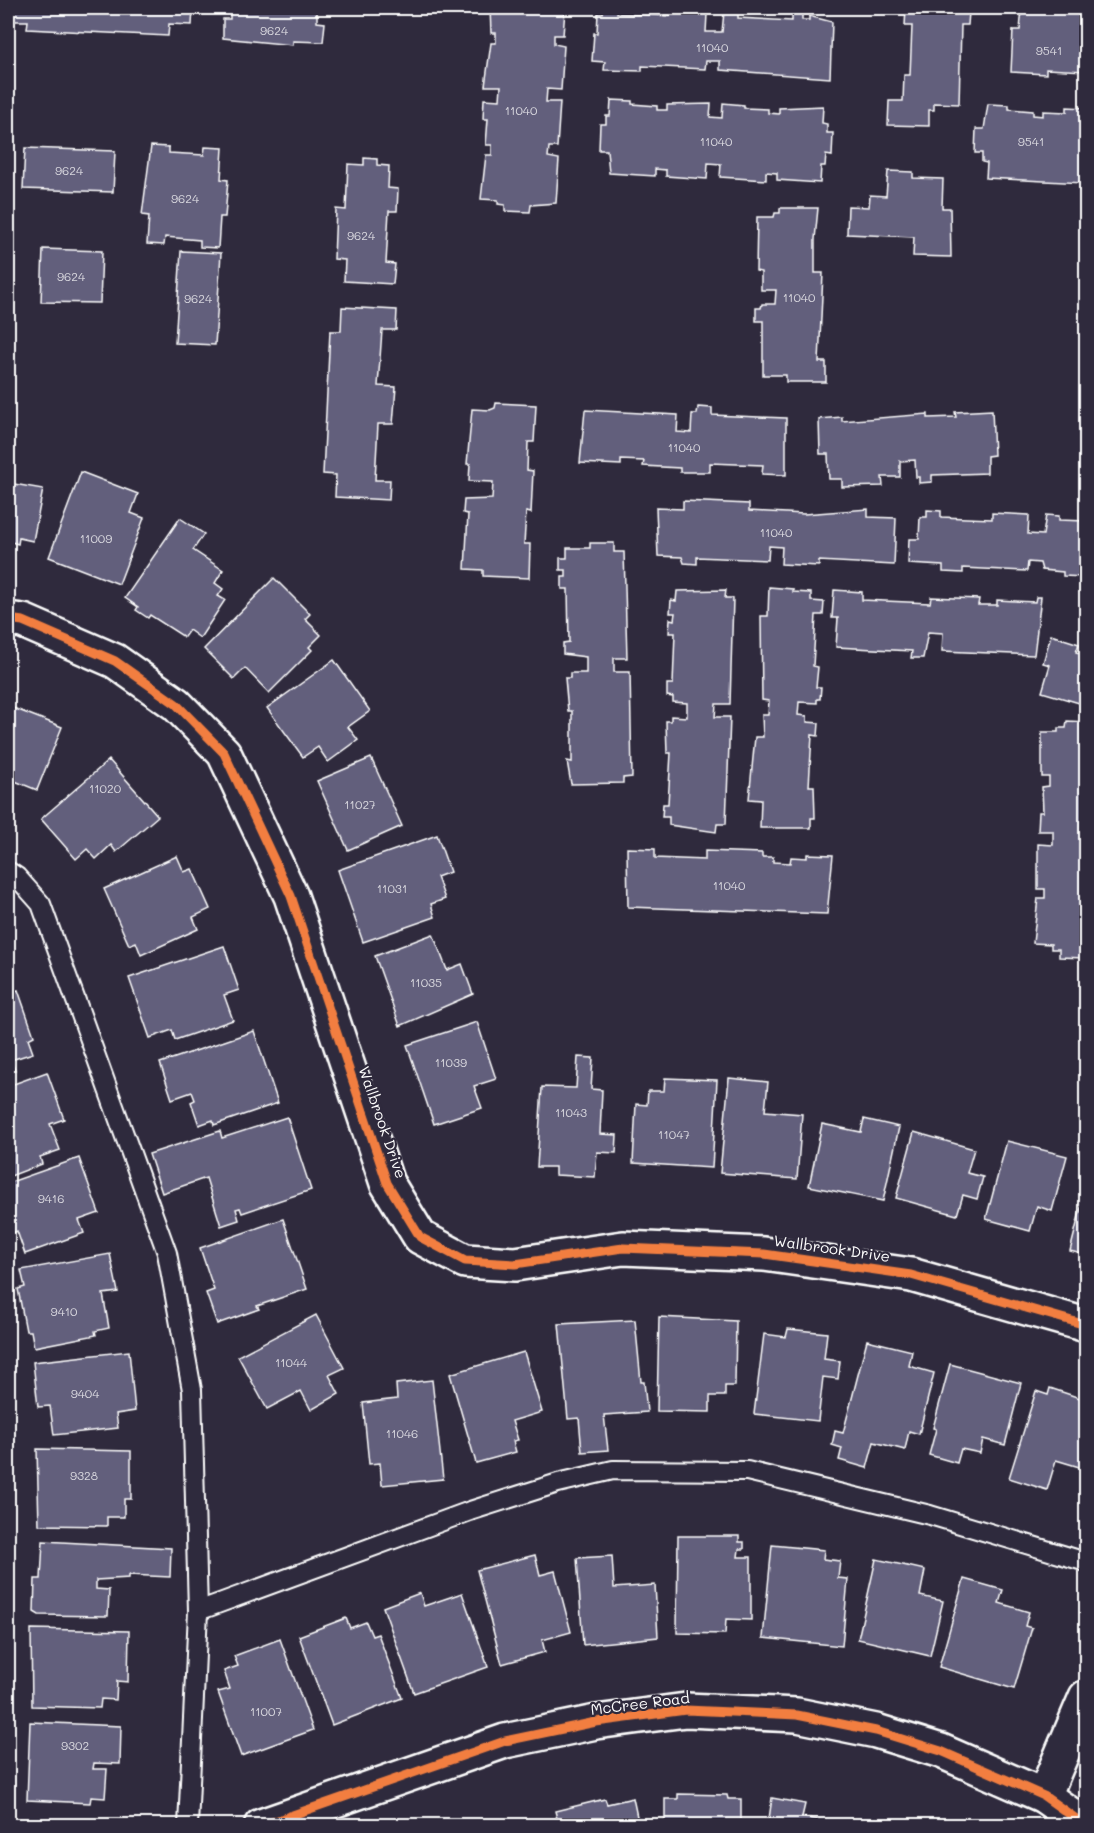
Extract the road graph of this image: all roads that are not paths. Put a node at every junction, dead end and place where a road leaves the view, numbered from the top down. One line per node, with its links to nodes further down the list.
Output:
1 (8, 619): 3 (street, Wallbrook Drive)
2 (8, 872): 5 (lane)
3 (1086, 1325)
4 (1086, 1562): 5 (lane)
5 (198, 1611): 8 (lane)
6 (1086, 1697): 7 (street)
7 (1044, 1796): 9 (street, McCree Road); 10 (street, McCree Road)
8 (188, 1826)
9 (261, 1826)
10 (1086, 1826)

